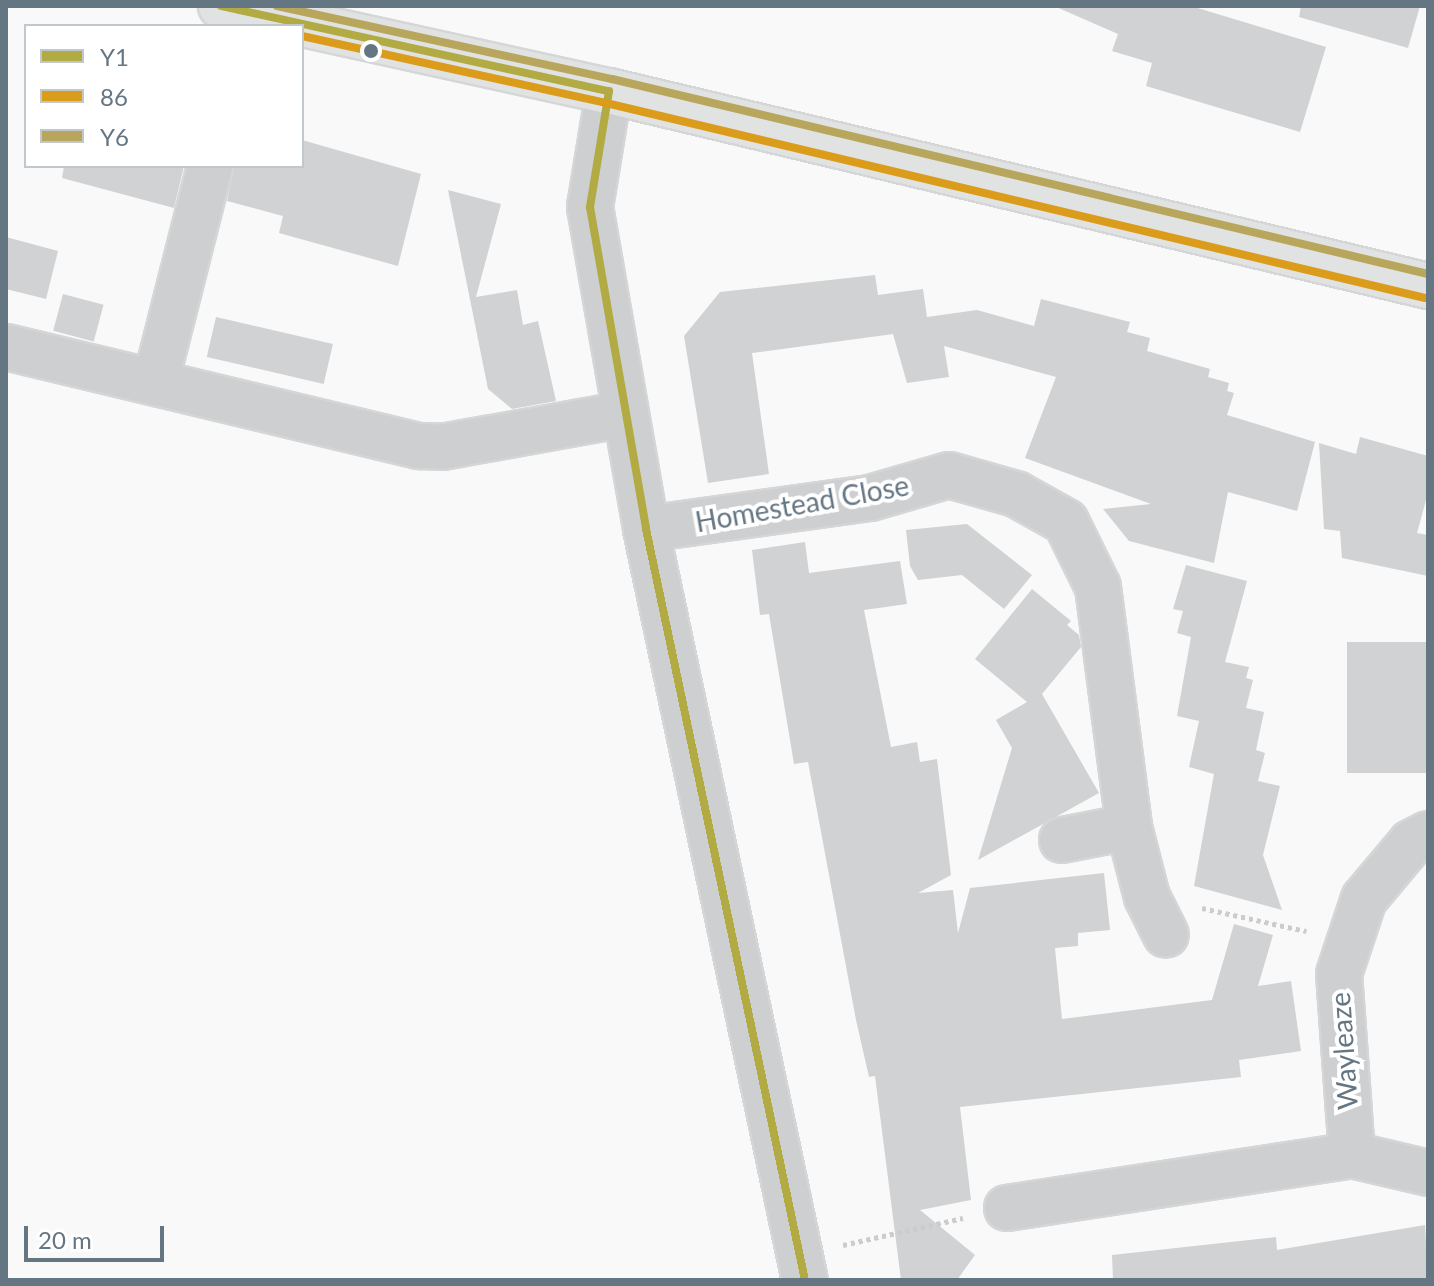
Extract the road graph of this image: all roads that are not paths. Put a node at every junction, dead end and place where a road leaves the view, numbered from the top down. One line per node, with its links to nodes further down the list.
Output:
1 (238, 15): 2 (main road)
2 (282, 24)
3 (304, 29): 4 (main road)
4 (609, 91): 6 (main road); 9 (street)
5 (209, 168): 8 (street)
6 (1428, 286)
7 (6, 347): 8 (street)
8 (156, 380): 9 (street)
9 (626, 414): 10 (street)
10 (646, 529): 11 (street, Homestead Close); 18 (street)
11 (1129, 827): 13 (street); 14 (street, Homestead Close)
12 (1428, 834): 15 (street, Wayleaze)
13 (1062, 840)
14 (1157, 916)
15 (1352, 1155): 16 (street); 17 (street)
16 (1428, 1173)
17 (1007, 1208)
18 (802, 1267)

